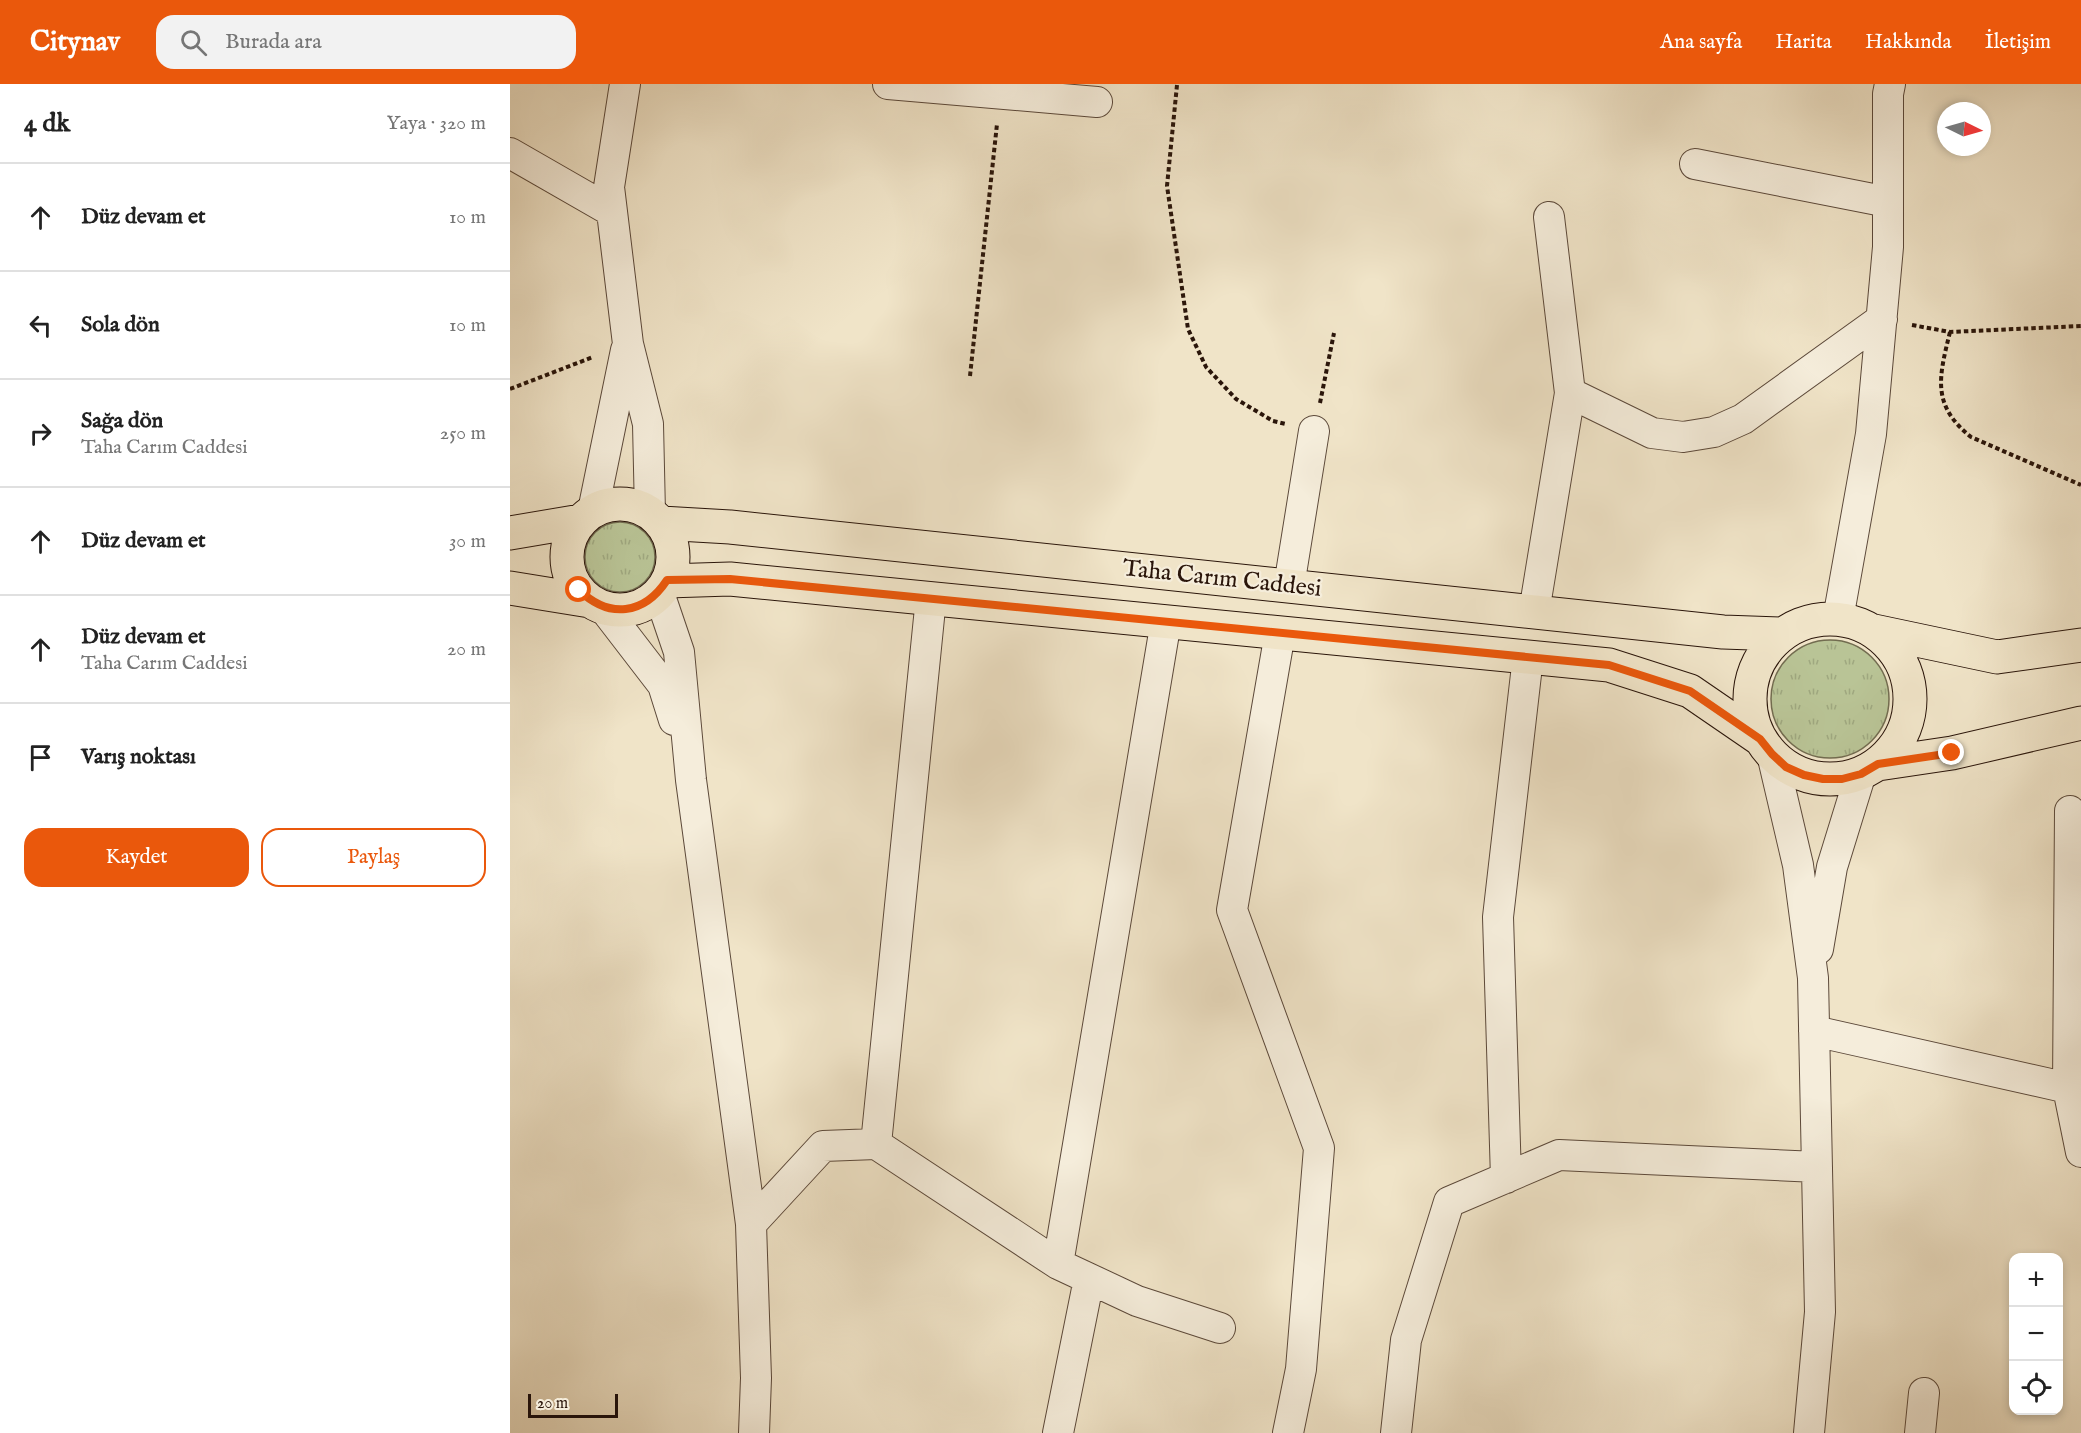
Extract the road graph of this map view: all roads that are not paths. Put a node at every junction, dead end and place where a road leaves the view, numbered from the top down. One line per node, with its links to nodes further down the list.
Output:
1 (625, 84): 8 (street)
2 (888, 84): 4 (street)
3 (1890, 84): 7 (street)
4 (1097, 102)
5 (510, 153): 8 (street)
6 (1695, 164): 7 (street)
7 (1888, 202): 10 (street)
8 (611, 211): 11 (street)
9 (1549, 217): 12 (street)
10 (1882, 319): 12 (street); 23 (street)
11 (628, 344): 14 (street); 15 (street)
12 (1570, 393): 22 (street)
13 (1314, 431): 17 (street)
14 (587, 516): 15 (main road); 16 (main road); 21 (main road)
15 (655, 518): 17 (main road, Taha Carım Caddesi); 18 (main road)
16 (510, 533)
17 (1288, 586): 22 (main road, Taha Carım Caddesi)
18 (663, 587): 20 (main road, Taha Carım Caddesi); 21 (main road); 33 (street)
19 (510, 588): 21 (main road)
20 (931, 598): 24 (main road, Taha Carım Caddesi); 38 (street)
21 (596, 604): 33 (street)
22 (1534, 612): 27 (main road, Taha Carım Caddesi)
23 (1838, 619): 25 (main road); 27 (main road)
24 (1167, 621): 26 (main road, Taha Carım Caddesi); 43 (street)
25 (1874, 631): 28 (main road); 32 (main road)
26 (1280, 633): 29 (main road, Taha Carım Caddesi); 49 (street)
27 (1783, 634): 31 (main road)
28 (2081, 645)
29 (1528, 657): 31 (main road, Taha Carım Caddesi); 41 (street)
30 (2081, 723): 32 (main road)
31 (1766, 746): 32 (main road); 35 (street)
32 (1870, 769): 35 (street)
33 (691, 780): 42 (street)
34 (2070, 811): 37 (street)
35 (1813, 978): 36 (street)
36 (1814, 1031): 37 (street); 40 (street)
37 (2068, 1088): 39 (street)
38 (876, 1144): 42 (street); 43 (street)
39 (2081, 1152)
40 (1817, 1167): 41 (street); 51 (street)
41 (1506, 1178): 50 (street)
42 (751, 1224): 47 (street)
43 (1058, 1264): 44 (street)
44 (1089, 1279): 45 (street); 48 (street)
45 (1220, 1328)
46 (1924, 1393): 52 (street)
47 (754, 1433)
48 (1058, 1433)
49 (1288, 1433)
50 (1396, 1433)
51 (1809, 1433)
52 (1920, 1433)

